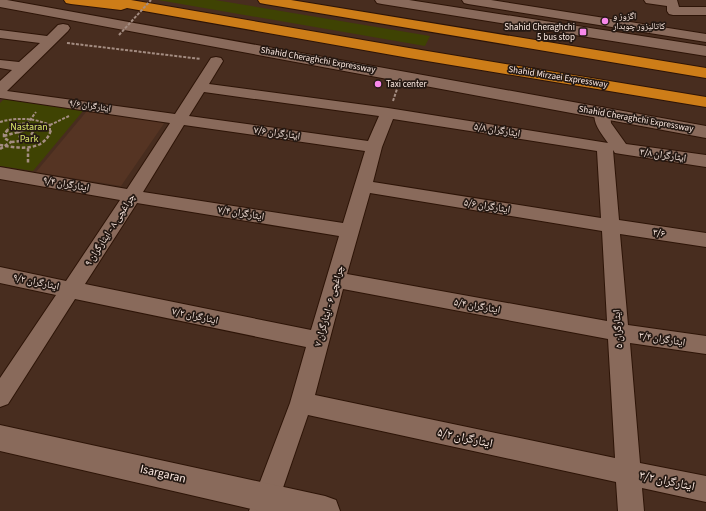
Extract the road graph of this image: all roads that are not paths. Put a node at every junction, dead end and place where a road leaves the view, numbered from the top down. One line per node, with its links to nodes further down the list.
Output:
1 (71, 0): 11 (highway)
2 (106, 0): 11 (highway)
3 (265, 0): 12 (highway)
4 (382, 0): 8 (main road)
5 (468, 0): 15 (street)
6 (650, 0): 9 (street)
7 (0, 3): 28 (main road, Shahid Cheraghchi Expressway)
8 (425, 3): 17 (main road)
9 (672, 5): 10 (street)
10 (706, 11)
11 (207, 18): 18 (highway)
12 (424, 26): 20 (highway); 23 (highway)
13 (63, 28): 16 (street)
14 (0, 34): 16 (street)
15 (706, 38)
16 (49, 40): 22 (street)
17 (706, 51)
18 (409, 53): 27 (highway, Shahid Mirzaei Expressway); 30 (highway)
19 (216, 61): 24 (street, چراغچی ۸ - ایثارگران ۹)
20 (706, 62)
21 (0, 64): 22 (street)
22 (22, 67): 25 (street)
23 (706, 73)
24 (200, 87): 29 (street, ایثارگران ۵/۸); 31 (street, چراغچی ۸ - ایثارگران ۹)
25 (0, 90)
26 (0, 94): 31 (street, ایثارگران ۹/۶)
27 (706, 102)
28 (602, 112): 32 (main road, Shahid Cheraghchi Expressway); 34 (street)
29 (388, 113): 33 (street, چراغچی ۶ - ایثارگران ۷); 34 (street, ایثارگران ۵/۸)
30 (706, 118)
31 (180, 119): 33 (street, ایثارگران ۷/۶); 38 (street, چراغچی ۸ - ایثارگران ۹)
32 (706, 132)
33 (374, 147): 37 (street, چراغچی ۶ - ایثارگران ۷)
34 (613, 148): 35 (street, ایثارگران ۳/۸); 39 (street, ایثارگران ۵)
35 (706, 161)
36 (0, 173): 38 (street, ایثارگران ۹/۴)
37 (363, 186): 39 (street, ایثارگران ۵/۶); 40 (street, چراغچی ۶ - ایثارگران ۷)
38 (132, 196): 40 (street, ایثارگران ۷/۴); 44 (street, چراغچی ۸ - ایثارگران ۹)
39 (611, 226): 41 (street, ۳/۶); 45 (street, ایثارگران ۵)
40 (350, 230): 43 (street, چراغچی ۶ - ایثارگران ۷)
41 (706, 240)
42 (0, 274): 44 (street, ایثارگران ۹/۲)
43 (336, 280): 45 (street, ایثارگران ۵/۴); 46 (street, چراغچی ۶ - ایثارگران ۷)
44 (72, 290): 46 (street, ایثارگران ۷/۲); 48 (street, چراغچی ۸ - ایثارگران ۹)
45 (618, 332): 47 (street, ایثارگران ۳/۴); 51 (street, ایثارگران ۵)
46 (318, 341): 49 (street, چراغچی ۶ - ایثارگران ۷)
47 (706, 346)
48 (0, 397)
49 (301, 403): 51 (street, ایثارگران ۵/۲); 53 (street, چراغچی ۶ - ایثارگران ۷)
50 (0, 438): 53 (main road, Isargaran)
51 (628, 474): 52 (street, ایثارگران ۳/۲); 55 (street, ایثارگران ۵)
52 (706, 490)
53 (264, 504): 54 (main road, Isargaran)
54 (325, 511)
55 (631, 511)

